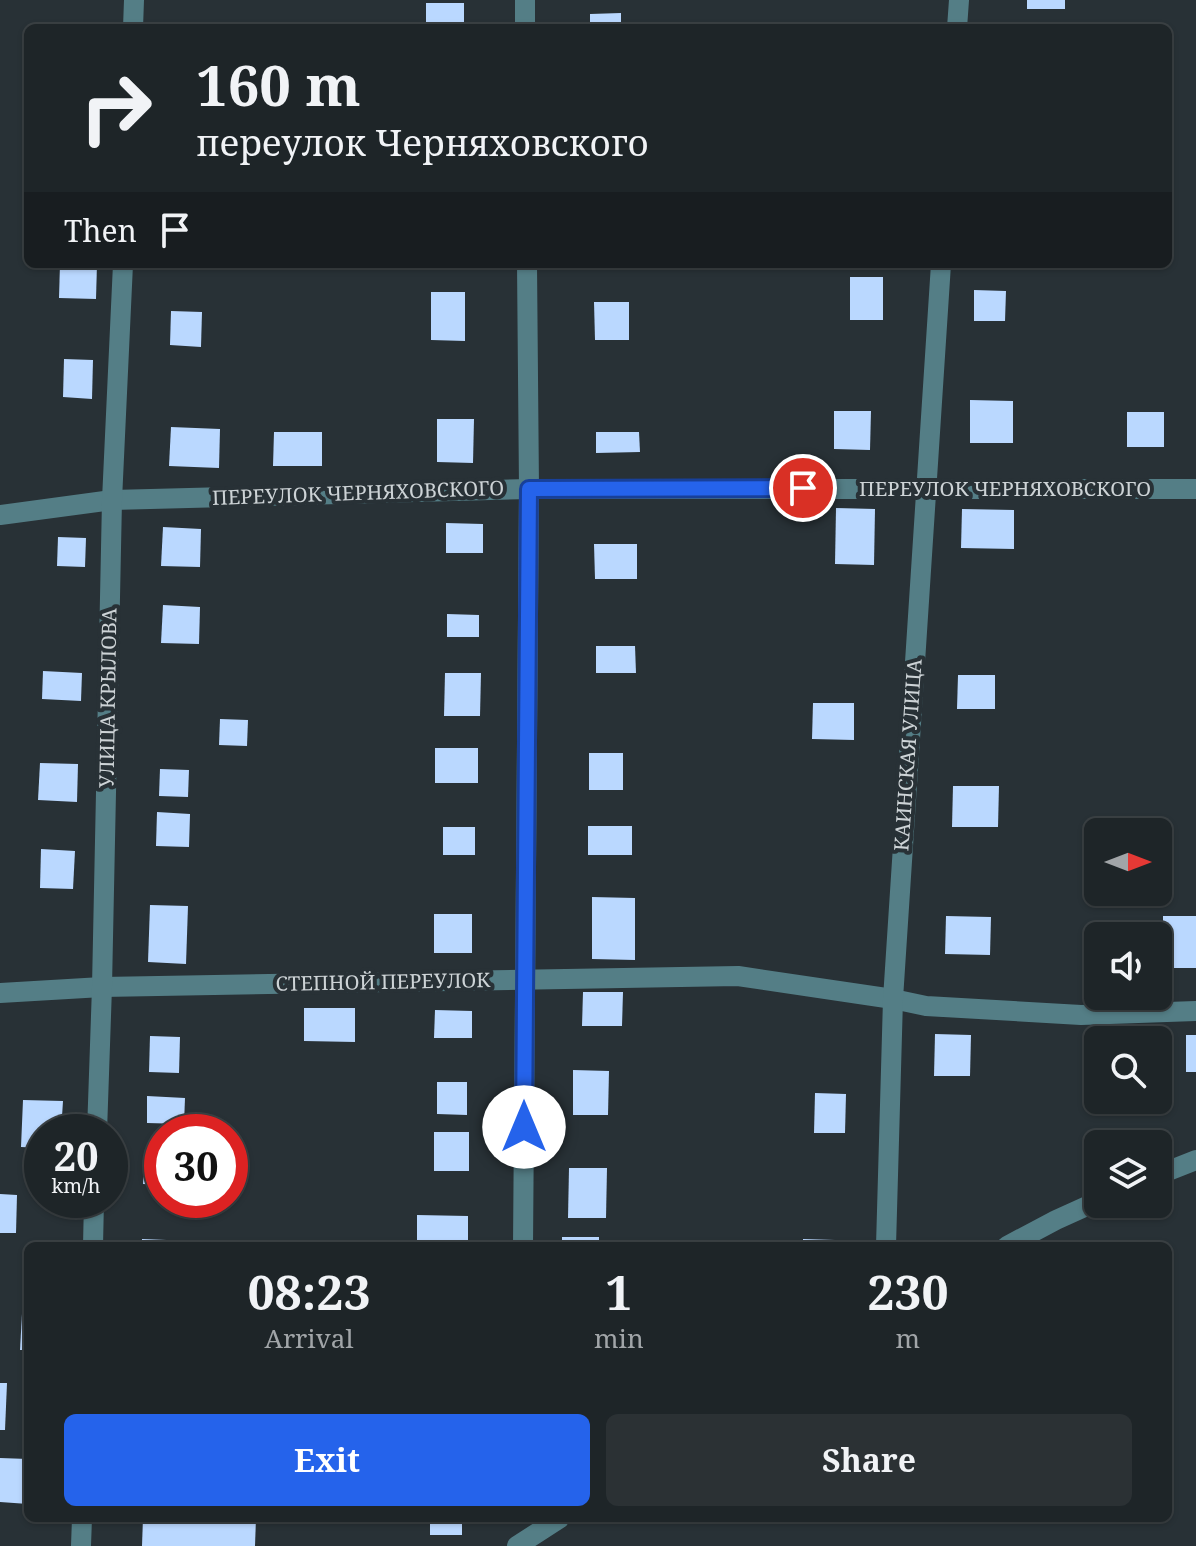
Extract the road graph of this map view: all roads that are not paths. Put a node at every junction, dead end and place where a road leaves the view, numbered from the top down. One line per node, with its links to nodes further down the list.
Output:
1 (134, 0): 4 (street)
2 (525, 0): 5 (street)
3 (959, 0): 6 (street)
4 (133, 24)
5 (525, 24)
6 (957, 24)
7 (123, 268): 13 (street, УЛИЦА КРЫЛОВА)
8 (527, 268): 11 (street)
9 (941, 268): 10 (street, КАИНСКАЯ УЛИЦА)
10 (925, 488): 11 (street, ПЕРЕУЛОК ЧЕРНЯХОВСКОГО); 12 (street, ПЕРЕУЛОК ЧЕРНЯХОВСКОГО); 18 (street, КАИНСКАЯ УЛИЦА)
11 (529, 489): 13 (street, ПЕРЕУЛОК ЧЕРНЯХОВСКОГО); 15 (street)
12 (1196, 489)
13 (112, 500): 14 (street, ПЕРЕУЛОК ЧЕРНЯХОВСКОГО); 16 (street, УЛИЦА КРЫЛОВА)
14 (0, 515)
15 (524, 979): 16 (street, СТЕПНОЙ ПЕРЕУЛОК); 18 (street, СТЕПНОЙ ПЕРЕУЛОК); 26 (street)
16 (102, 987): 17 (street, СТЕПНОЙ ПЕРЕУЛОК); 20 (street, УЛИЦА КРЫЛОВА)
17 (0, 993)
18 (893, 999): 19 (street, СТЕПНОЙ ПЕРЕУЛОК); 27 (street, КАИНСКАЯ УЛИЦА)
19 (1196, 1011)
20 (98, 1114)
21 (1196, 1160): 22 (street)
22 (1172, 1169)
23 (1084, 1207): 28 (street)
24 (94, 1218): 25 (street)
25 (93, 1242)
26 (523, 1242)
27 (886, 1242)
28 (1015, 1242)
29 (82, 1522): 32 (street)
30 (551, 1522): 31 (street)
31 (528, 1533)
32 (81, 1546)

